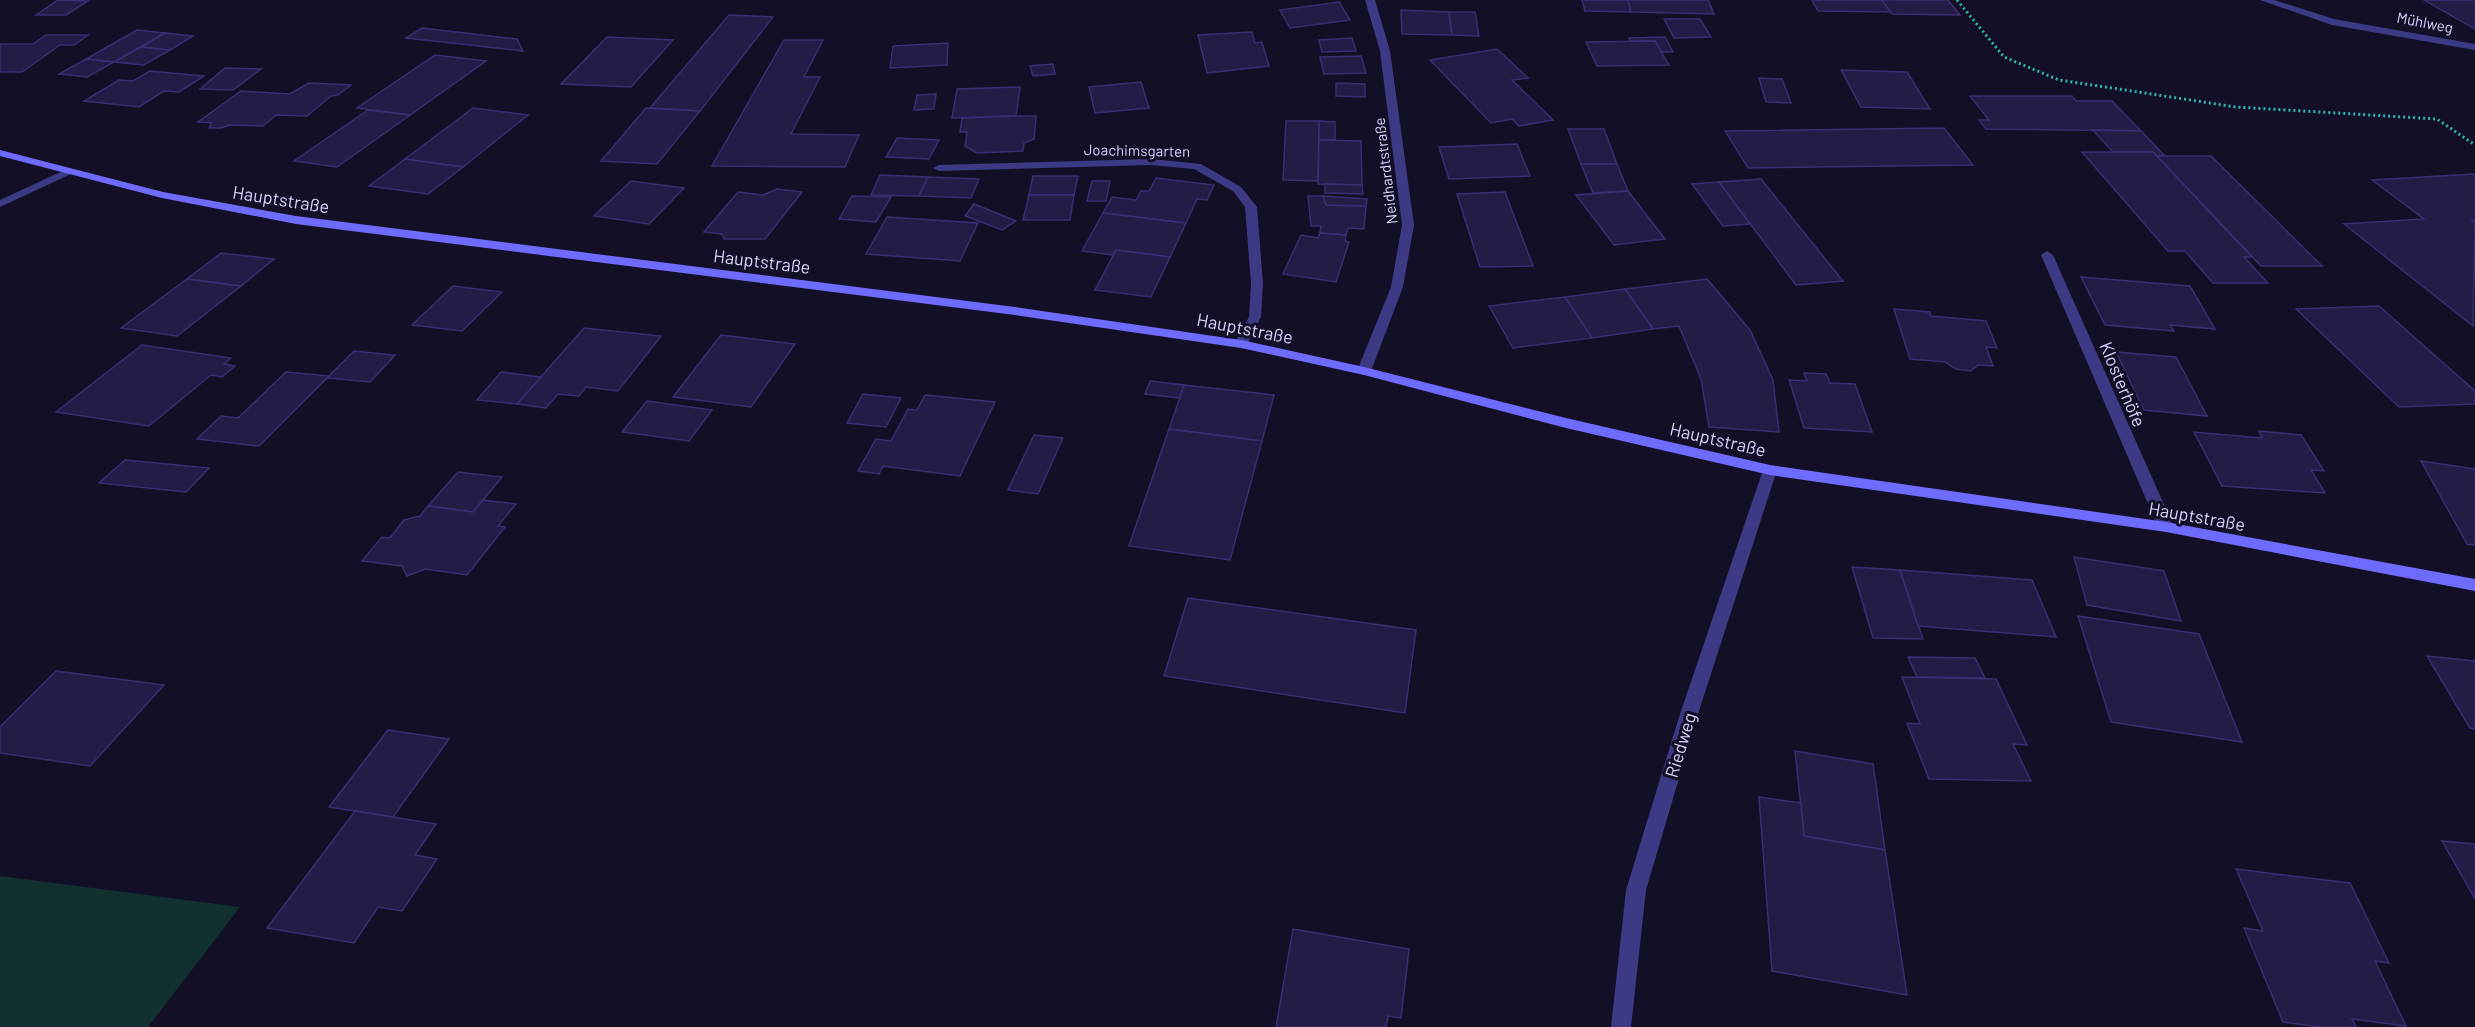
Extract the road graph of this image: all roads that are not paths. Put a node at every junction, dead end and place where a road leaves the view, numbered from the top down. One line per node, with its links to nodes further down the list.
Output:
1 (1370, 0): 10 (street, Neidhardtstraße)
2 (2265, 0): 3 (street, Mühlweg)
3 (2475, 46)
4 (0, 153): 6 (main road, Hauptstraße)
5 (939, 168): 9 (street, Joachimsgarten)
6 (67, 172): 7 (street); 9 (main road, Hauptstraße)
7 (0, 204)
8 (2047, 255): 12 (street, Klosterhöfe)
9 (1241, 344): 10 (main road, Hauptstraße)
10 (1364, 371): 11 (main road, Hauptstraße)
11 (1770, 470): 12 (main road, Hauptstraße); 14 (street, Riedweg)
12 (2166, 527): 13 (main road, Hauptstraße)
13 (2475, 585)
14 (1621, 1027)

